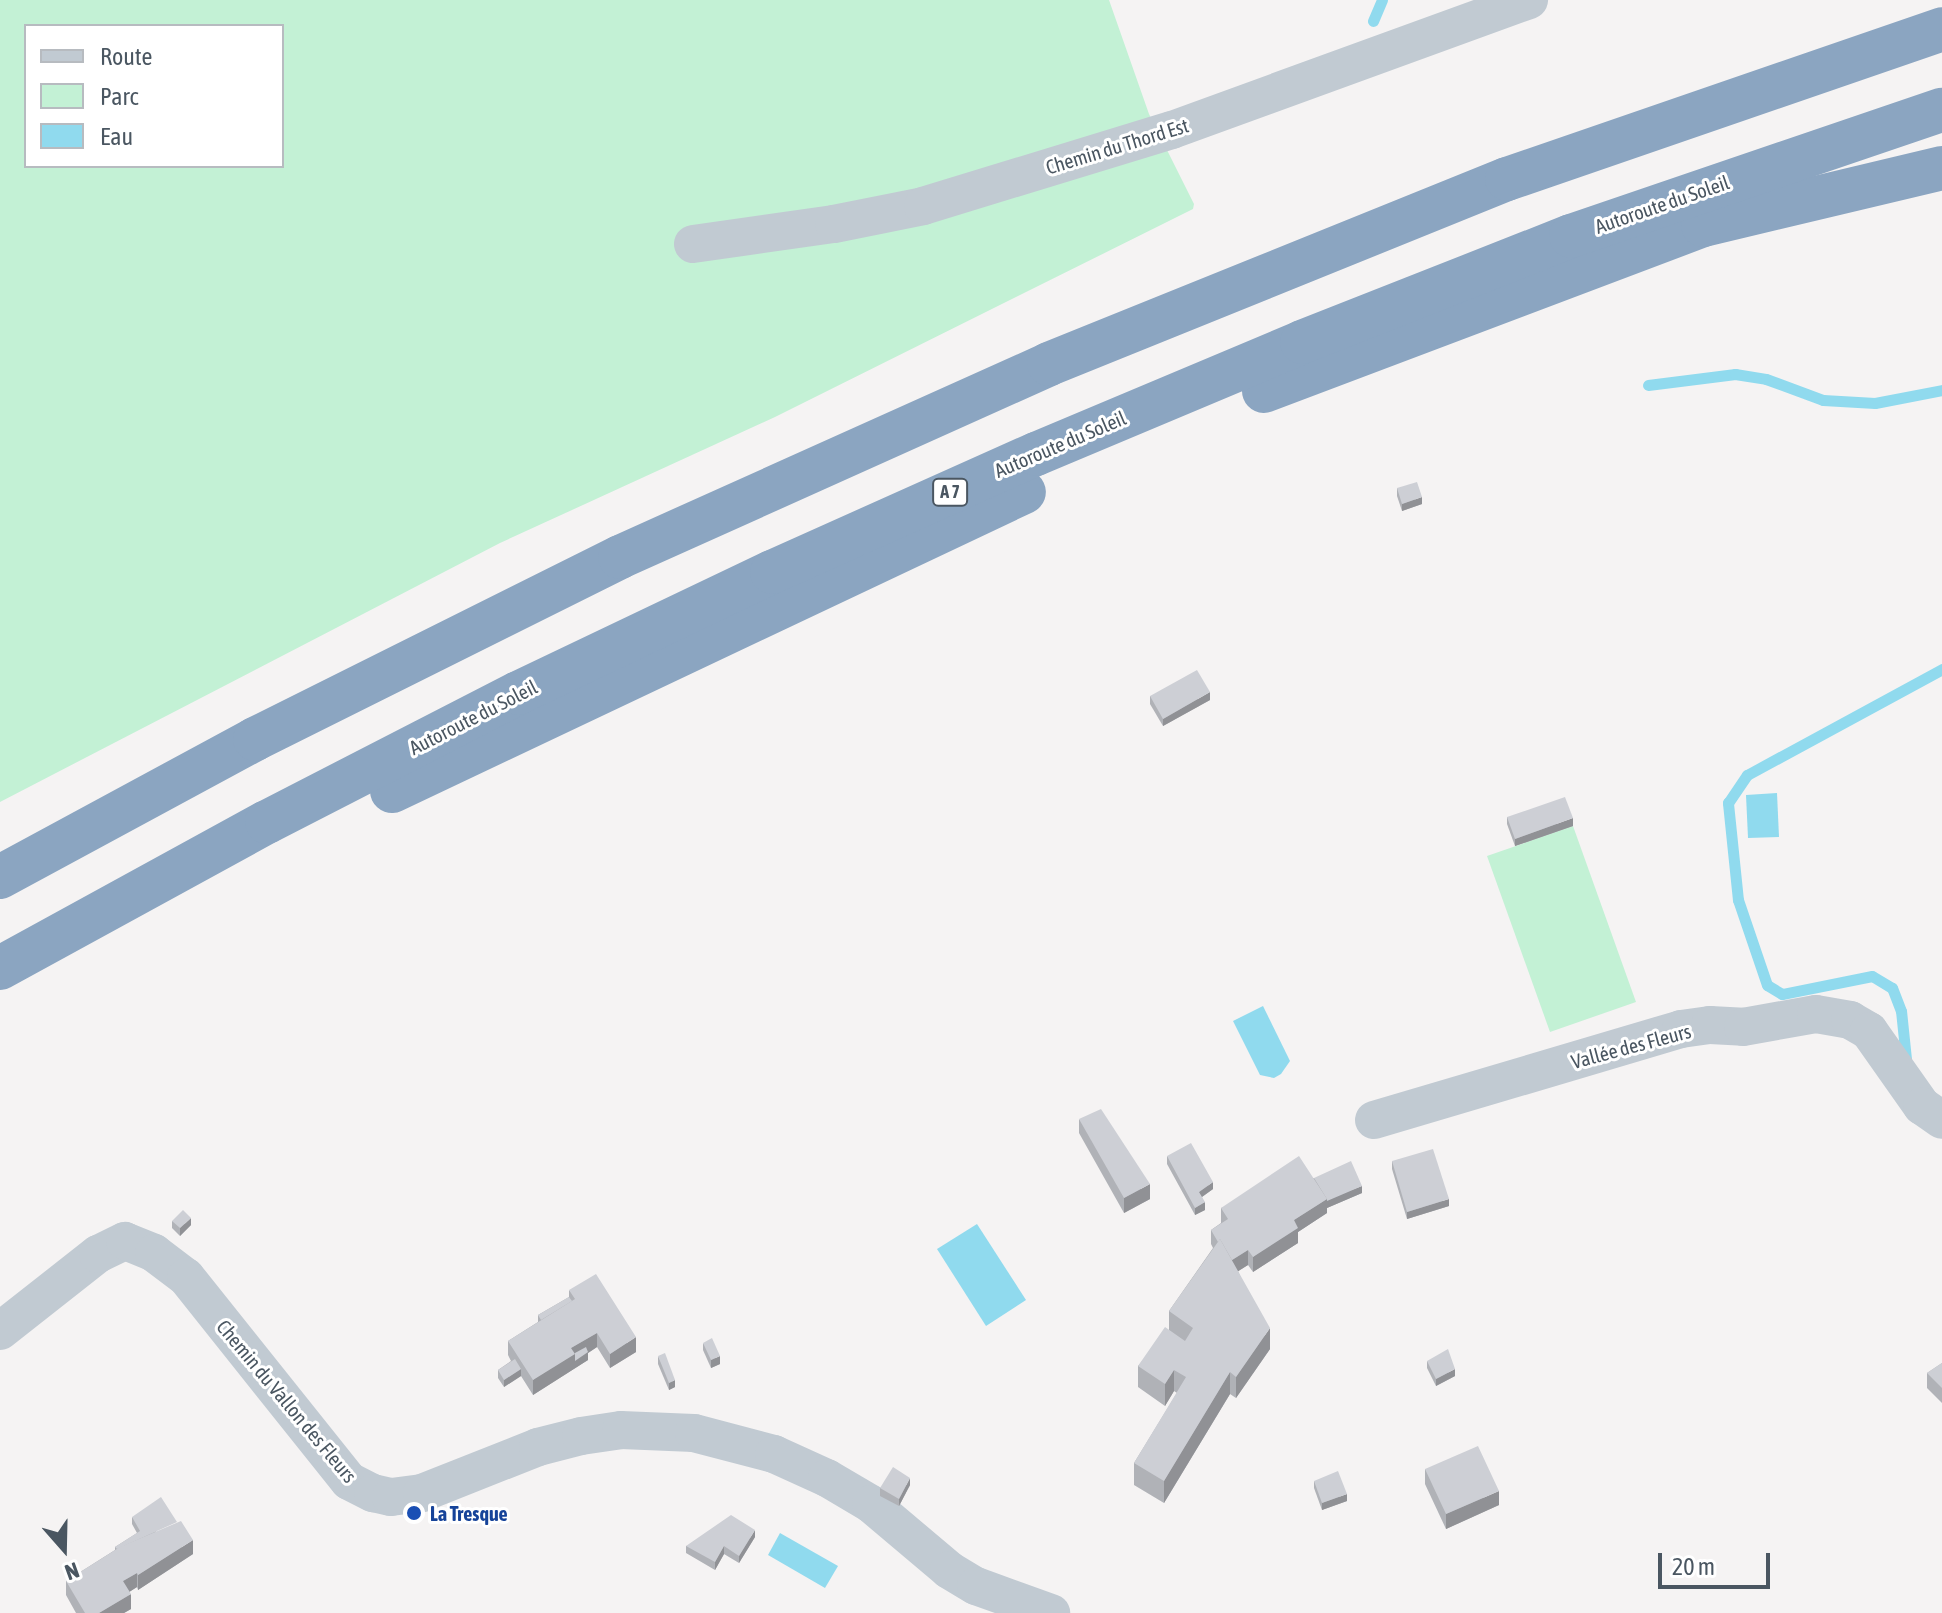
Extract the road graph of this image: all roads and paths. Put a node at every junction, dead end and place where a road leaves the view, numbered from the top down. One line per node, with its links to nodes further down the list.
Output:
1 (1529, 0): 5 (street, Chemin du Thord Est)
2 (1942, 29): 6 (highway)
3 (1942, 110): 7 (highway, Autoroute du Soleil / A 7)
4 (1942, 168): 8 (highway)
5 (693, 244)
6 (0, 877)
7 (0, 968)
8 (0, 996)
9 (1374, 1120): 10 (street, Vallée des Fleurs)
10 (1942, 1120)
11 (0, 1331): 12 (street, Chemin du Vallon des Fleurs)
12 (1051, 1613)

